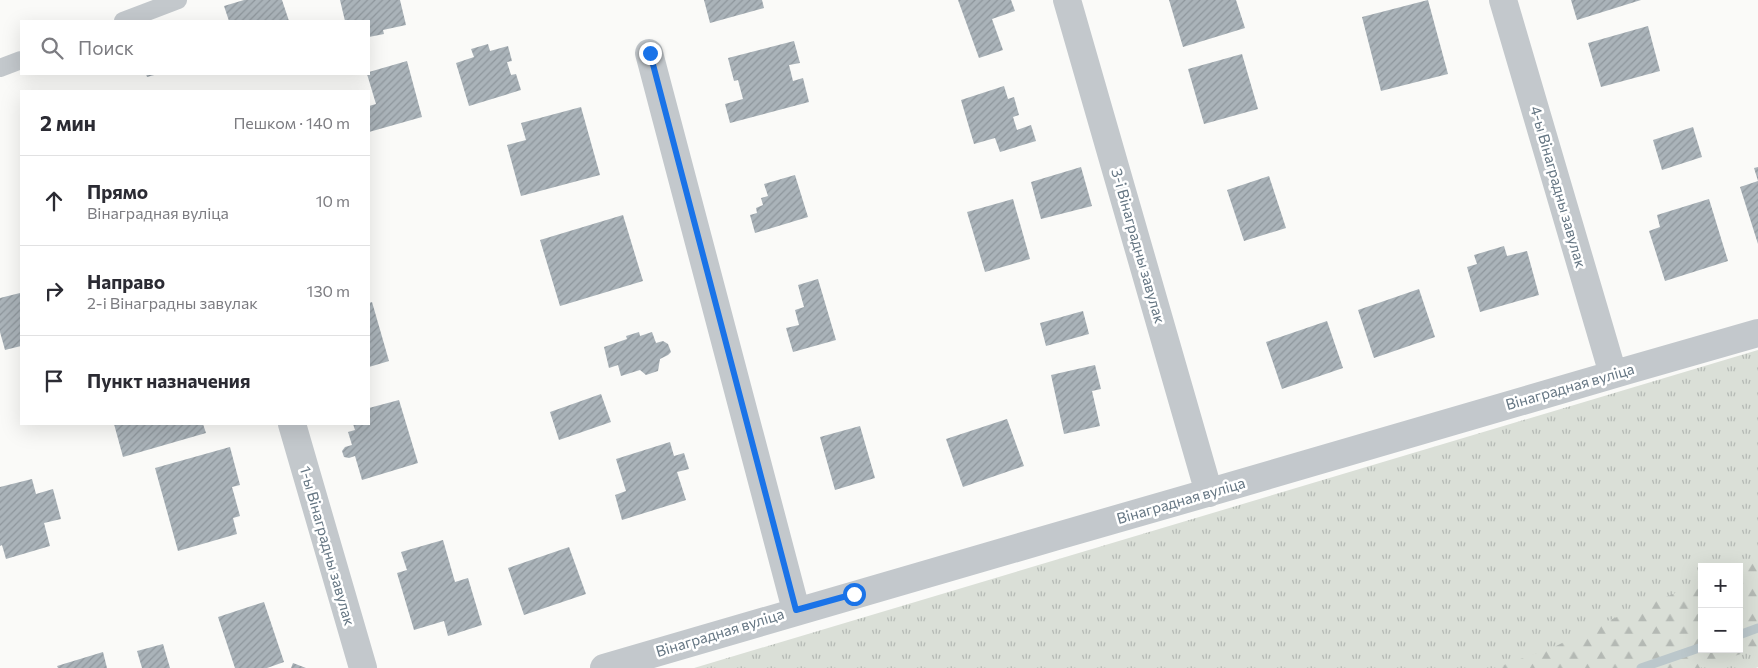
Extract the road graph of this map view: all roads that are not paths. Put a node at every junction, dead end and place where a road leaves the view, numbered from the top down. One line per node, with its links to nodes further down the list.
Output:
1 (178, 0): 4 (lane)
2 (1067, 0): 11 (street, 3-і Вінаградны завулак)
3 (1503, 0): 9 (street, 4-ы Вінаградны завулак)
4 (126, 20)
5 (650, 53): 12 (street)
6 (20, 60): 7 (lane)
7 (0, 68)
8 (1758, 333): 9 (street, Вінаградная вуліца)
9 (1613, 374): 11 (street, Вінаградная вуліца)
10 (292, 425): 13 (street, 1-ы Вінаградны завулак)
11 (1209, 492): 12 (street, Вінаградная вуліца)
12 (796, 610): 14 (street, Вінаградная вуліца)
13 (363, 668)
14 (604, 668)

